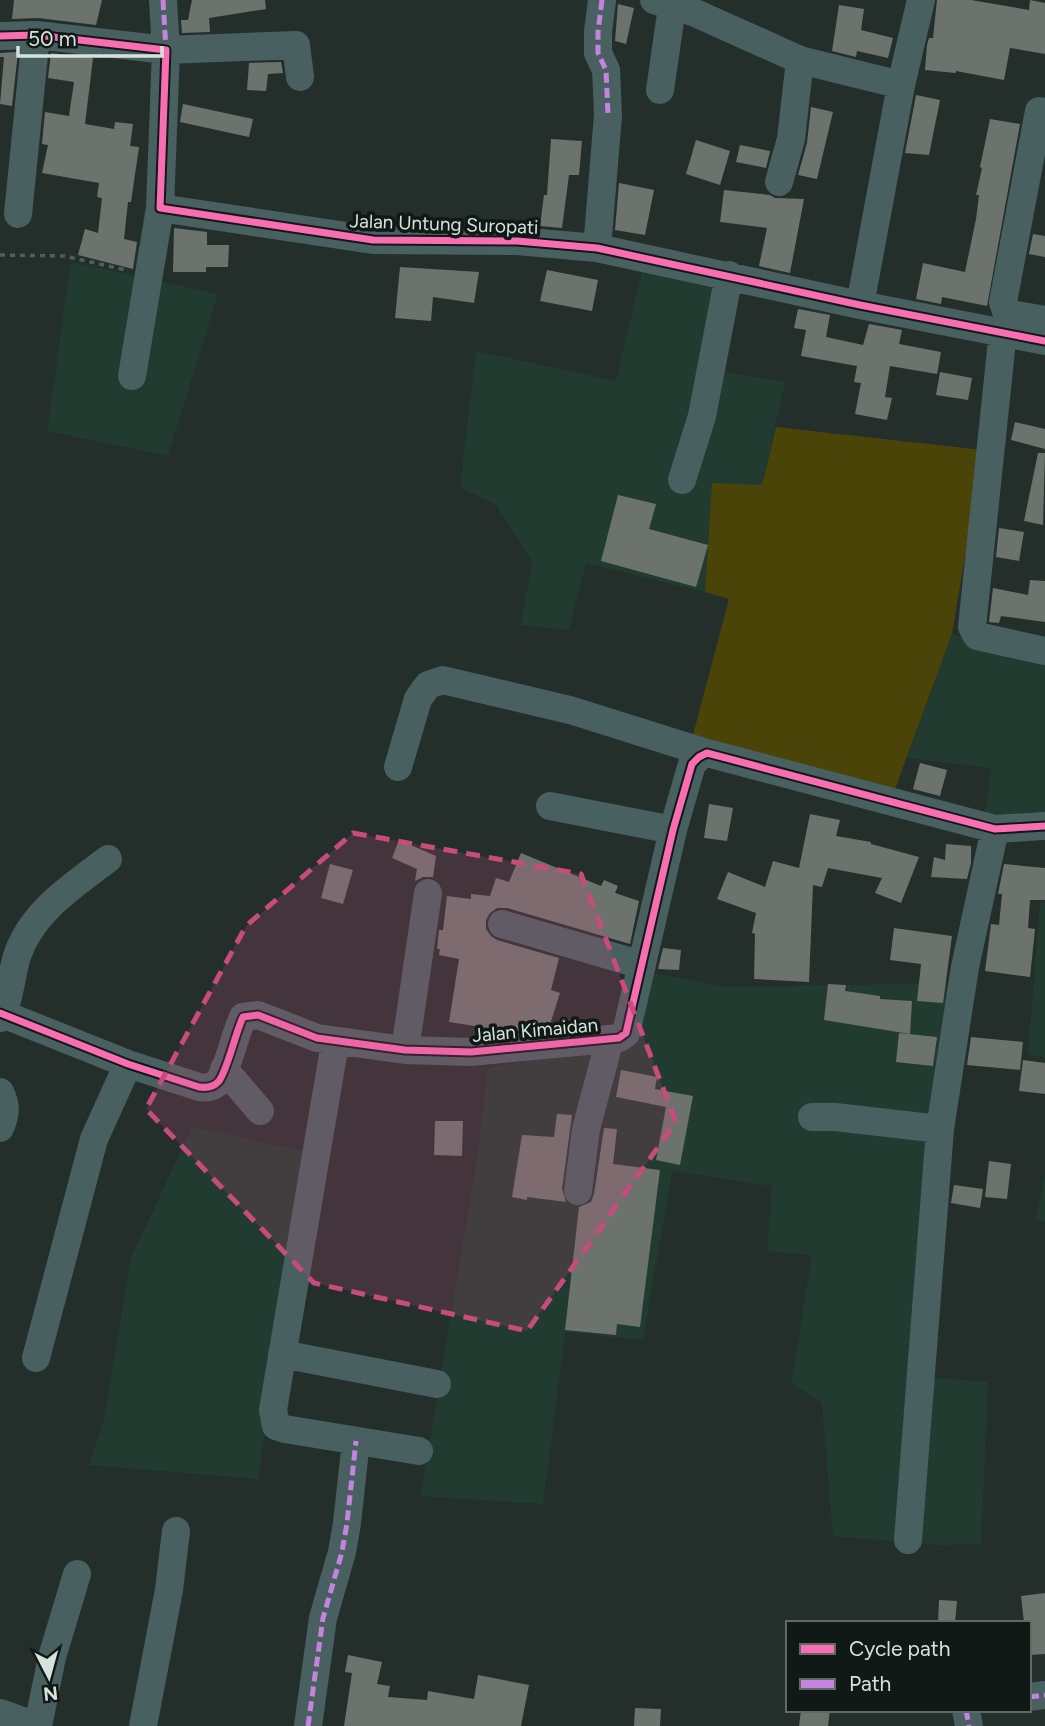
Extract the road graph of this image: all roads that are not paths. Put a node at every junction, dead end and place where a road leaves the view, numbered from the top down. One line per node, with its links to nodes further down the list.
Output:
1 (163, 0): 7 (street)
2 (602, 0): 16 (street)
3 (921, 0): 10 (street)
4 (663, 4): 8 (street); 11 (street)
5 (36, 35): 6 (street); 7 (street); 15 (street)
6 (0, 36)
7 (166, 50): 9 (street); 14 (street)
8 (800, 60): 10 (street); 13 (street)
9 (300, 77)
10 (901, 85): 18 (street)
11 (660, 90)
12 (1045, 112): 19 (street)
13 (779, 182)
14 (160, 208): 16 (street, Jalan Untung Suropati); 22 (street)
15 (18, 215)
16 (597, 247): 17 (street, Jalan Untung Suropati)
17 (729, 275): 18 (street, Jalan Untung Suropati); 23 (street)
18 (860, 305): 20 (street, Jalan Untung Suropati)
19 (1045, 320)
20 (1003, 331): 21 (street, Jalan Untung Suropati); 24 (street)
21 (1045, 341)
22 (132, 376)
23 (682, 480)
24 (1045, 651)
25 (707, 753): 26 (street); 29 (street); 30 (street, Jalan Kimaidan)
26 (398, 767)
27 (550, 806): 30 (street)
28 (1045, 826): 29 (street)
29 (995, 829): 45 (street)
30 (673, 830): 34 (street, Jalan Kimaidan)
31 (108, 859): 35 (street)
32 (428, 893): 38 (street)
33 (502, 924): 34 (street)
34 (642, 964): 36 (street, Jalan Kimaidan)
35 (1, 1015): 39 (street)
36 (611, 1039): 38 (street, Jalan Kimaidan); 46 (street)
37 (335, 1042): 38 (street, Jalan Kimaidan); 40 (street, Jalan Kimaidan); 47 (street)
38 (405, 1051)
39 (128, 1064): 40 (street); 48 (street)
40 (223, 1069): 42 (street)
41 (0, 1092): 44 (street)
42 (260, 1111)
43 (812, 1117): 45 (street)
44 (0, 1128)
45 (940, 1129): 53 (street)
46 (578, 1191)
47 (282, 1354): 49 (street); 50 (street)
48 (36, 1359)
49 (437, 1384)
50 (356, 1441): 51 (street); 58 (street)
51 (419, 1451)
52 (176, 1531): 57 (street)
53 (908, 1540)
54 (77, 1574): 56 (street)
55 (1, 1718): 56 (street)
56 (37, 1726)
57 (143, 1726)
58 (308, 1726)

